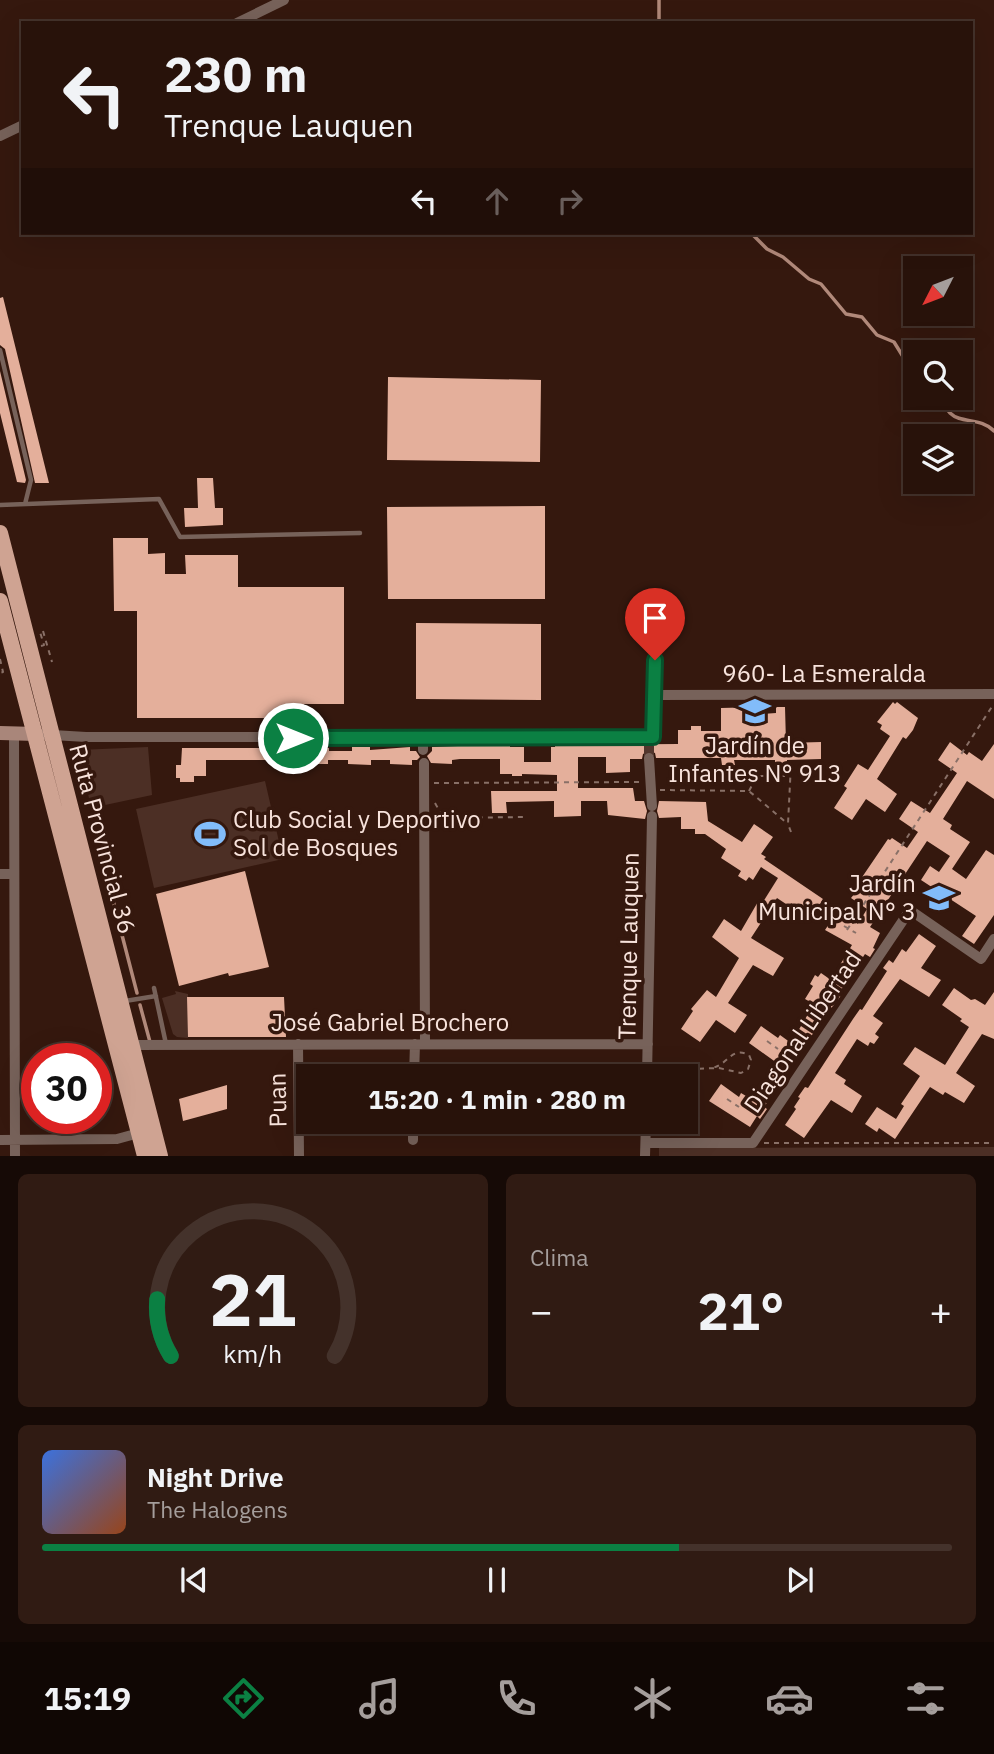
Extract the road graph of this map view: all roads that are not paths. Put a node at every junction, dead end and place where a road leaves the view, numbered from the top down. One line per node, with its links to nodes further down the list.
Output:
1 (284, 0): 2 (street)
2 (241, 21)
3 (21, 126): 4 (street)
4 (0, 136)
5 (0, 350): 6 (lane)
6 (25, 504): 7 (lane); 9 (lane)
7 (0, 505)
8 (0, 533): 15 (main road, Ruta Provincial 36)
9 (360, 533)
10 (0, 601): 15 (main road, Ruta Provincial 36)
11 (655, 660): 13 (street)
12 (994, 694): 13 (street, 960- La Esmeralda)
13 (654, 695): 16 (street)
14 (7, 733): 15 (street); 20 (street)
15 (44, 735): 16 (street); 25 (main road, Ruta Provincial 36); 33 (main road, Ruta Provincial 36)
16 (423, 738): 17 (street)
17 (423, 750)
18 (649, 758): 29 (street, Trenque Lauquen)
19 (424, 763): 28 (street)
20 (14, 873): 21 (street); 38 (street)
21 (0, 874)
22 (994, 939): 39 (street, Diagonal Libertad)
23 (154, 988): 24 (lane)
24 (156, 996): 25 (lane); 26 (lane)
25 (121, 1002): 30 (main road, Ruta Provincial 36)
26 (166, 1044): 27 (street, José Gabriel Brochero); 30 (street, José Gabriel Brochero)
27 (298, 1044): 28 (street, José Gabriel Brochero); 43 (street, Puan)
28 (420, 1044): 29 (street, José Gabriel Brochero); 31 (street)
29 (648, 1044): 32 (street, Trenque Lauquen)
30 (131, 1045): 42 (main road, Ruta Provincial 36)
31 (416, 1064)
32 (647, 1064)
33 (139, 1133): 38 (street); 41 (main road, Ruta Provincial 36)
34 (412, 1134): 37 (street)
35 (646, 1134): 39 (street)
36 (0, 1140): 38 (street)
37 (412, 1140)
38 (15, 1141): 40 (street)
39 (646, 1143): 44 (street)
40 (15, 1156)
41 (145, 1156)
42 (160, 1156)
43 (299, 1156)
44 (645, 1156)

